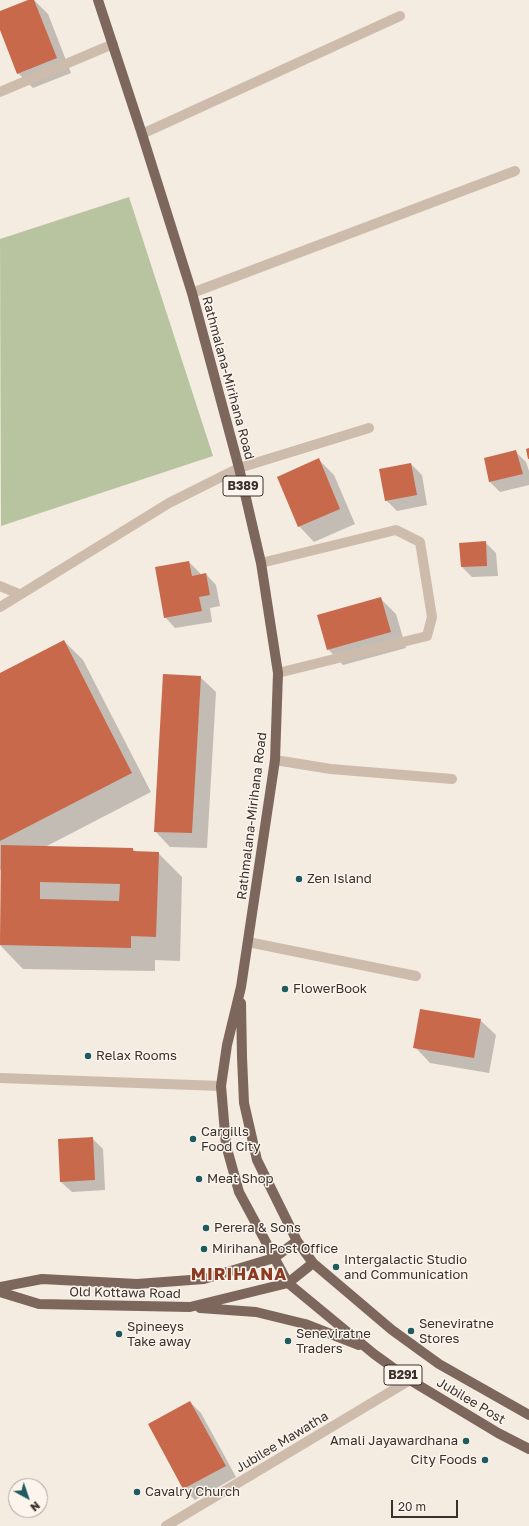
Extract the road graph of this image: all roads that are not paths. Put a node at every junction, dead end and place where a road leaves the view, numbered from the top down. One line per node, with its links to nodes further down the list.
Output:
1 (98, 0): 3 (main road, Rathmalana-Mirihana Road / B389)
2 (400, 16): 5 (street)
3 (112, 44): 4 (street); 5 (main road, Rathmalana-Mirihana Road / B389)
4 (0, 92)
5 (142, 134): 7 (main road, Rathmalana-Mirihana Road / B389)
6 (515, 171): 7 (street)
7 (192, 293): 9 (main road, Rathmalana-Mirihana Road / B389)
8 (369, 428): 9 (street)
9 (239, 468): 10 (main road, Rathmalana-Mirihana Road / B389); 12 (street)
10 (261, 563): 14 (main road, Rathmalana-Mirihana Road / B389); 14 (street)
11 (0, 586): 12 (street)
12 (19, 594): 13 (street)
13 (0, 607)
14 (278, 673): 15 (main road, Rathmalana-Mirihana Road / B389)
15 (275, 760): 16 (street); 17 (main road, Rathmalana-Mirihana Road / B389)
16 (452, 779)
17 (248, 942): 18 (street); 19 (main road, Rathmalana-Mirihana Road / B389)
18 (416, 976)
19 (241, 987): 21 (main road, Rathmalana-Mirihana Road / B389); 22 (main road, Rathmalana-Mirihana Road / B389)
20 (0, 1078): 21 (street)
21 (221, 1086): 23 (main road, Rathmalana-Mirihana Road / B389)
22 (297, 1240): 23 (main road, Old Kottawa Road); 24 (main road, Jubilee Post)
23 (274, 1258): 25 (main road, Rathmalana-Mirihana Road); 26 (main road, Old Kottawa Road)
24 (313, 1263): 25 (main road, Old Kottawa Road); 31 (main road, Jubilee Post / B291)
25 (288, 1283): 28 (main road, Old Kottawa Road); 29 (main road, Jubilee Post / B291)
26 (0, 1287)
27 (0, 1292): 28 (main road, Old Kottawa Road)
28 (190, 1308): 29 (main road)
29 (368, 1348): 30 (main road, Jubilee Post / B291)
30 (410, 1380): 32 (main road, Jubilee Post / B291); 33 (street, Jubilee Mawatha)
31 (529, 1415)
32 (529, 1449)
33 (166, 1526)

